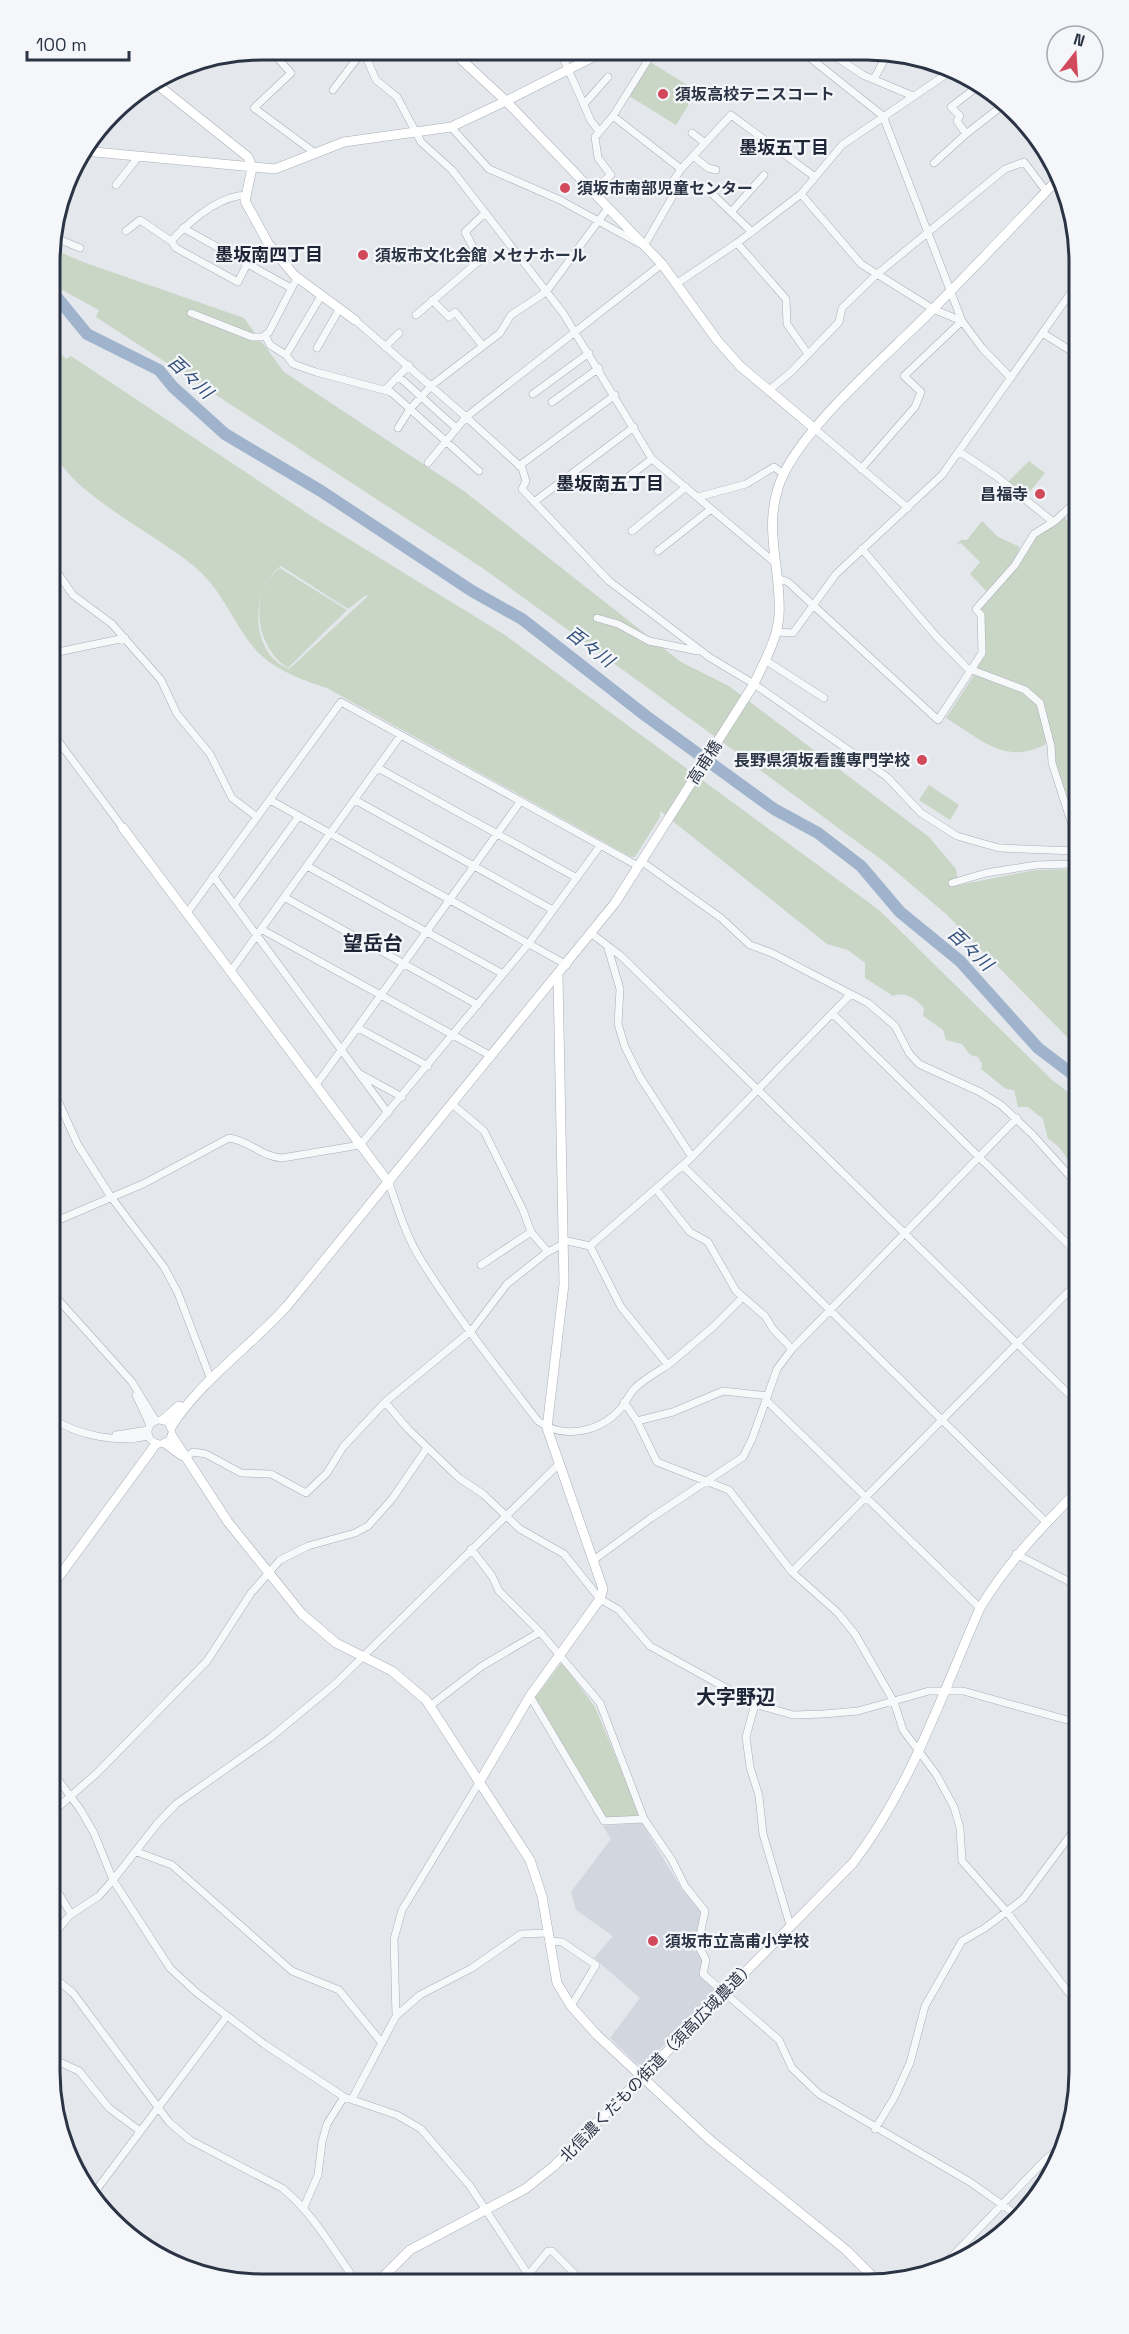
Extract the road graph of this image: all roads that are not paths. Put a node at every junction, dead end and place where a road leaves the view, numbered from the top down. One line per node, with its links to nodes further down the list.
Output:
1 (279, 60): 31 (street)
2 (355, 60): 16 (street)
3 (366, 60): 27 (street)
4 (468, 60): 19 (street)
5 (564, 60): 11 (street)
6 (587, 60): 11 (street)
7 (648, 60): 22 (street)
8 (813, 60): 23 (street)
9 (840, 60): 14 (street)
10 (884, 61): 14 (street)
11 (569, 69): 19 (street); 20 (street)
12 (944, 76): 18 (street)
13 (608, 77): 20 (street)
14 (874, 79): 18 (street)
15 (163, 86): 35 (street)
16 (333, 90)
17 (972, 90): 28 (street)
18 (913, 96): 23 (street)
19 (506, 101): 24 (street); 43 (street)
20 (585, 103): 25 (street)
21 (998, 109): 28 (street)
22 (613, 116): 25 (street); 36 (street)
23 (883, 116): 39 (street); 54 (street)
24 (451, 127): 27 (street); 50 (street)
25 (599, 131): 43 (street)
26 (692, 133): 29 (street)
27 (416, 134): 31 (street); 49 (street)
28 (966, 134): 34 (street)
29 (705, 143): 33 (street); 39 (street)
30 (93, 152): 32 (street)
31 (315, 153): 35 (street)
32 (140, 156): 35 (street); 41 (street)
33 (693, 156): 36 (street); 37 (street)
34 (934, 163)
35 (252, 168): 46 (street)
36 (681, 169): 58 (street)
37 (716, 170)
38 (764, 175): 48 (street)
39 (815, 177): 45 (street)
40 (1053, 184): 44 (street, 高甫橋)
41 (116, 185)
42 (705, 186): 48 (street)
43 (592, 191): 47 (street)
44 (1046, 191): 54 (street); 66 (street, 高甫橋)
45 (801, 194): 53 (street); 62 (street)
46 (246, 195): 51 (street); 63 (street)
47 (608, 208): 50 (street); 58 (street)
48 (732, 211): 53 (street)
49 (484, 213): 67 (street); 70 (street)
50 (598, 222): 58 (street); 67 (street)
51 (183, 228): 56 (street); 60 (street)
52 (126, 231): 56 (street)
53 (752, 232): 57 (street)
54 (929, 233): 62 (street); 66 (street)
55 (61, 240): 59 (street)
56 (171, 240): 60 (street)
57 (737, 243): 64 (street); 86 (street)
58 (644, 246): 61 (street)
59 (80, 248)
60 (247, 264): 65 (street)
61 (662, 264): 64 (street); 77 (street)
62 (876, 275): 72 (street); 86 (street)
63 (297, 278): 65 (street); 68 (street)
64 (676, 284): 94 (street)
65 (291, 288): 80 (street)
66 (951, 290): 72 (street, 高甫橋); 76 (street)
67 (546, 292): 77 (street); 81 (street)
68 (321, 296): 71 (street); 87 (street)
69 (1069, 296): 79 (street)
70 (432, 300): 74 (street); 81 (street)
71 (340, 309): 75 (street); 83 (street)
72 (933, 309): 76 (street); 104 (street, 高甫橋)
73 (190, 313): 80 (street)
74 (416, 315)
75 (355, 320): 82 (street)
76 (962, 321): 91 (street); 110 (street)
77 (574, 330): 85 (street); 100 (street)
78 (399, 333): 82 (street)
79 (1044, 334): 84 (street); 91 (street)
80 (265, 335): 87 (street)
81 (483, 346): 92 (street)
82 (385, 347): 88 (street)
83 (317, 348)
84 (1069, 350)
85 (589, 353): 89 (street); 95 (street)
86 (808, 354): 94 (street)
87 (286, 355): 93 (street)
88 (409, 365): 90 (street); 92 (street)
89 (599, 368): 96 (street); 98 (street)
90 (398, 376): 93 (street); 97 (street)
91 (1011, 378): 106 (street)
92 (432, 385): 97 (street); 100 (street)
93 (385, 390): 99 (street)
94 (768, 391): 104 (street)
95 (532, 394)
96 (615, 395): 103 (street); 109 (street)
97 (421, 397): 99 (street); 102 (street)
98 (552, 402)
99 (411, 409): 101 (street); 105 (street)
100 (466, 417): 102 (street); 109 (street)
101 (398, 428)
102 (456, 428): 105 (street)
103 (634, 428): 107 (street); 116 (street)
104 (815, 429): 110 (street); 112 (street, 高甫橋)
105 (446, 439): 108 (street); 111 (street)
106 (960, 452): 117 (street); 120 (street)
107 (652, 459): 113 (street); 114 (street)
108 (428, 463)
109 (519, 466): 116 (street)
110 (861, 469): 117 (street)
111 (479, 471)
112 (783, 474): 115 (street); 124 (street, 高甫橋)
113 (686, 487): 115 (street); 121 (street)
114 (611, 490)
115 (698, 497): 119 (street)
116 (534, 502): 132 (street)
117 (908, 508): 122 (street)
118 (1069, 508): 120 (street)
119 (711, 509): 123 (street); 124 (street)
120 (1052, 521): 134 (street)
121 (632, 531)
122 (862, 549): 127 (street); 134 (street)
123 (658, 551)
124 (773, 561): 126 (street, 高甫橋)
125 (60, 576): 130 (street)
126 (777, 578): 127 (street); 129 (street, 高甫橋)
127 (813, 606): 129 (street); 134 (street)
128 (597, 618): 132 (street)
129 (776, 632): 133 (street, 高甫橋)
130 (125, 638): 131 (street); 145 (street)
131 (60, 651)
132 (701, 651): 135 (street)
133 (765, 660): 135 (street, 高甫橋); 136 (street)
134 (972, 671): 144 (street)
135 (754, 684): 150 (street); 151 (street, 高甫橋)
136 (824, 698)
137 (401, 735): 139 (street); 140 (street); 142 (street)
138 (60, 743): 146 (street)
139 (378, 768): 141 (street); 148 (street)
140 (270, 800): 143 (street); 145 (street)
141 (355, 800): 147 (street); 154 (street)
142 (520, 802): 148 (street); 149 (street)
143 (299, 816): 147 (street); 160 (street)
144 (1069, 816)
145 (256, 817): 155 (street)
146 (123, 828): 162 (street)
147 (331, 833): 153 (street); 159 (street)
148 (496, 834): 154 (street); 156 (street)
149 (600, 846): 151 (street); 156 (street)
150 (1069, 851)
151 (639, 864): 165 (street, 高甫橋); 174 (street)
152 (1069, 864): 157 (street)
153 (307, 866): 158 (street); 164 (street)
154 (473, 867): 159 (street); 161 (street)
155 (213, 876): 160 (street); 162 (street)
156 (577, 878): 161 (street)
157 (952, 883)
158 (284, 897): 163 (street); 168 (street)
159 (450, 899): 164 (street); 166 (street)
160 (234, 905): 163 (street)
161 (553, 910): 166 (street)
162 (187, 913): 170 (street)
163 (259, 932): 170 (street); 173 (street); 179 (street)
164 (425, 932): 168 (street); 171 (street)
165 (592, 934): 167 (street); 169 (street, 高甫橋)
166 (529, 943): 169 (street); 171 (street)
167 (606, 945): 184 (street); 191 (street)
168 (403, 963): 173 (street); 175 (street)
169 (567, 965): 172 (street, 高甫橋)
170 (231, 971): 183 (street)
171 (503, 974): 175 (street)
172 (558, 976): 180 (street, 高甫橋); 201 (street)
173 (381, 995): 177 (street); 178 (street)
174 (850, 995): 176 (street); 189 (street)
175 (478, 1005): 178 (street)
176 (832, 1013): 184 (street); 192 (street)
177 (358, 1028): 179 (street); 181 (street)
178 (453, 1036): 180 (street); 181 (street)
179 (341, 1050): 182 (street); 183 (street)
180 (491, 1056): 186 (street, 高甫橋)
181 (428, 1066): 185 (street)
182 (358, 1072): 185 (street); 188 (street)
183 (316, 1085): 190 (street)
184 (759, 1089): 191 (street); 200 (street)
185 (402, 1096): 188 (street)
186 (452, 1104): 195 (street, 高甫橋); 199 (street)
187 (60, 1105): 197 (street)
188 (388, 1113): 190 (street)
189 (1017, 1118): 192 (street); 194 (street)
190 (360, 1145): 195 (street); 197 (street)
191 (692, 1157): 193 (street)
192 (979, 1158): 200 (street); 202 (street)
193 (683, 1166): 196 (street); 209 (street)
194 (1069, 1175)
195 (389, 1183): 210 (street); 214 (street, 高甫橋)
196 (656, 1189): 203 (street); 207 (street)
197 (111, 1197): 198 (street); 214 (street)
198 (60, 1219)
199 (531, 1232): 204 (street); 205 (street)
200 (905, 1234): 209 (street); 211 (street)
201 (563, 1242): 203 (street); 204 (street); 222 (street)
202 (1069, 1245)
203 (590, 1246): 213 (street)
204 (548, 1252): 210 (street)
205 (481, 1265)
206 (1069, 1291): 211 (street)
207 (743, 1297): 212 (street); 213 (street)
208 (60, 1303): 223 (street)
209 (829, 1310): 212 (street); 220 (street)
210 (472, 1330): 217 (street); 222 (street)
211 (1016, 1342): 215 (street); 220 (street)
212 (792, 1349): 216 (street)
213 (668, 1365): 218 (street)
214 (211, 1380): 223 (street, 高甫橋)
215 (1069, 1394)
216 (767, 1398): 219 (street); 227 (street); 228 (street)
217 (385, 1402): 224 (street); 225 (street)
218 (624, 1402): 219 (street); 222 (street)
219 (637, 1421): 227 (street)
220 (942, 1422): 228 (street); 231 (street)
221 (60, 1423): 223 (street)
222 (547, 1428): 226 (street)
223 (158, 1432): 225 (street); 237 (street, 高甫橋)
224 (428, 1448): 230 (street); 236 (street)
225 (185, 1458): 236 (street)
226 (559, 1464): 230 (street); 234 (street)
227 (706, 1481): 234 (street); 235 (street)
228 (866, 1497): 235 (street); 240 (street)
229 (1069, 1499): 231 (street, 北信濃くだもの街道（須高広域農道）)
230 (505, 1515): 232 (street); 239 (street)
231 (1046, 1522): 233 (street, 北信濃くだもの街道（須高広域農道）)
232 (471, 1549): 241 (street); 242 (street)
233 (1016, 1554): 238 (street); 240 (street, 北信濃くだもの街道（須高広域農道）)
234 (595, 1559): 239 (street)
235 (792, 1572): 246 (street)
236 (268, 1574): 242 (street); 253 (street)
237 (60, 1575)
238 (1069, 1582)
239 (600, 1599): 243 (street); 247 (street)
240 (980, 1608): 244 (street, 北信濃くだもの街道（須高広域農道）)
241 (540, 1632): 243 (street); 248 (street)
242 (364, 1656): 248 (street); 257 (street)
243 (558, 1656): 245 (street); 255 (street)
244 (944, 1691): 246 (street); 249 (street); 250 (street, 北信濃くだもの街道（須高広域農道）)
245 (530, 1696): 251 (street); 255 (street)
246 (894, 1702): 247 (street); 250 (street)
247 (755, 1704): 262 (street)
248 (430, 1706): 251 (street)
249 (1069, 1720)
250 (918, 1750): 260 (street); 262 (street, 北信濃くだもの街道（須高広域農道）)
251 (480, 1781): 264 (street); 270 (street)
252 (60, 1783): 253 (street)
253 (71, 1798): 254 (street); 258 (street)
254 (60, 1804)
255 (644, 1819): 266 (street)
256 (1069, 1838): 260 (street)
257 (136, 1852): 258 (street); 271 (street)
258 (113, 1880): 261 (street); 269 (street)
259 (60, 1896): 261 (street)
260 (1007, 1912): 267 (street); 276 (street)
261 (71, 1914): 263 (street)
262 (790, 1925): 266 (street, 北信濃くだもの街道（須高広域農道）)
263 (60, 1927)
264 (549, 1937): 268 (street); 268 (street); 270 (street)
265 (60, 1981): 275 (street)
266 (725, 1992): 273 (street, 北信濃くだもの街道（須高広域農道）); 276 (street)
267 (1069, 1993)
268 (571, 2006): 273 (street)
269 (227, 2016): 274 (street); 275 (street)
270 (396, 2016): 271 (street)
271 (382, 2043): 274 (street)
272 (60, 2062): 277 (street)
273 (642, 2076): 282 (street, 北信濃くだもの街道（須高広域農道）); 290 (street)
274 (348, 2098): 281 (street); 282 (street)
275 (158, 2108): 277 (street); 281 (street)
276 (875, 2129): 280 (street)
277 (140, 2131): 279 (street)
278 (1051, 2155): 280 (street)
279 (97, 2188)
280 (1003, 2205): 283 (street); 284 (street)
281 (304, 2207): 285 (street)
282 (486, 2210): 286 (street, 北信濃くだもの街道（須高広域農道）); 287 (street)
283 (1012, 2212)
284 (956, 2253)
285 (350, 2274)
286 (386, 2274)
287 (528, 2274)
288 (532, 2274): 289 (street)
289 (575, 2274)
290 (870, 2274)

